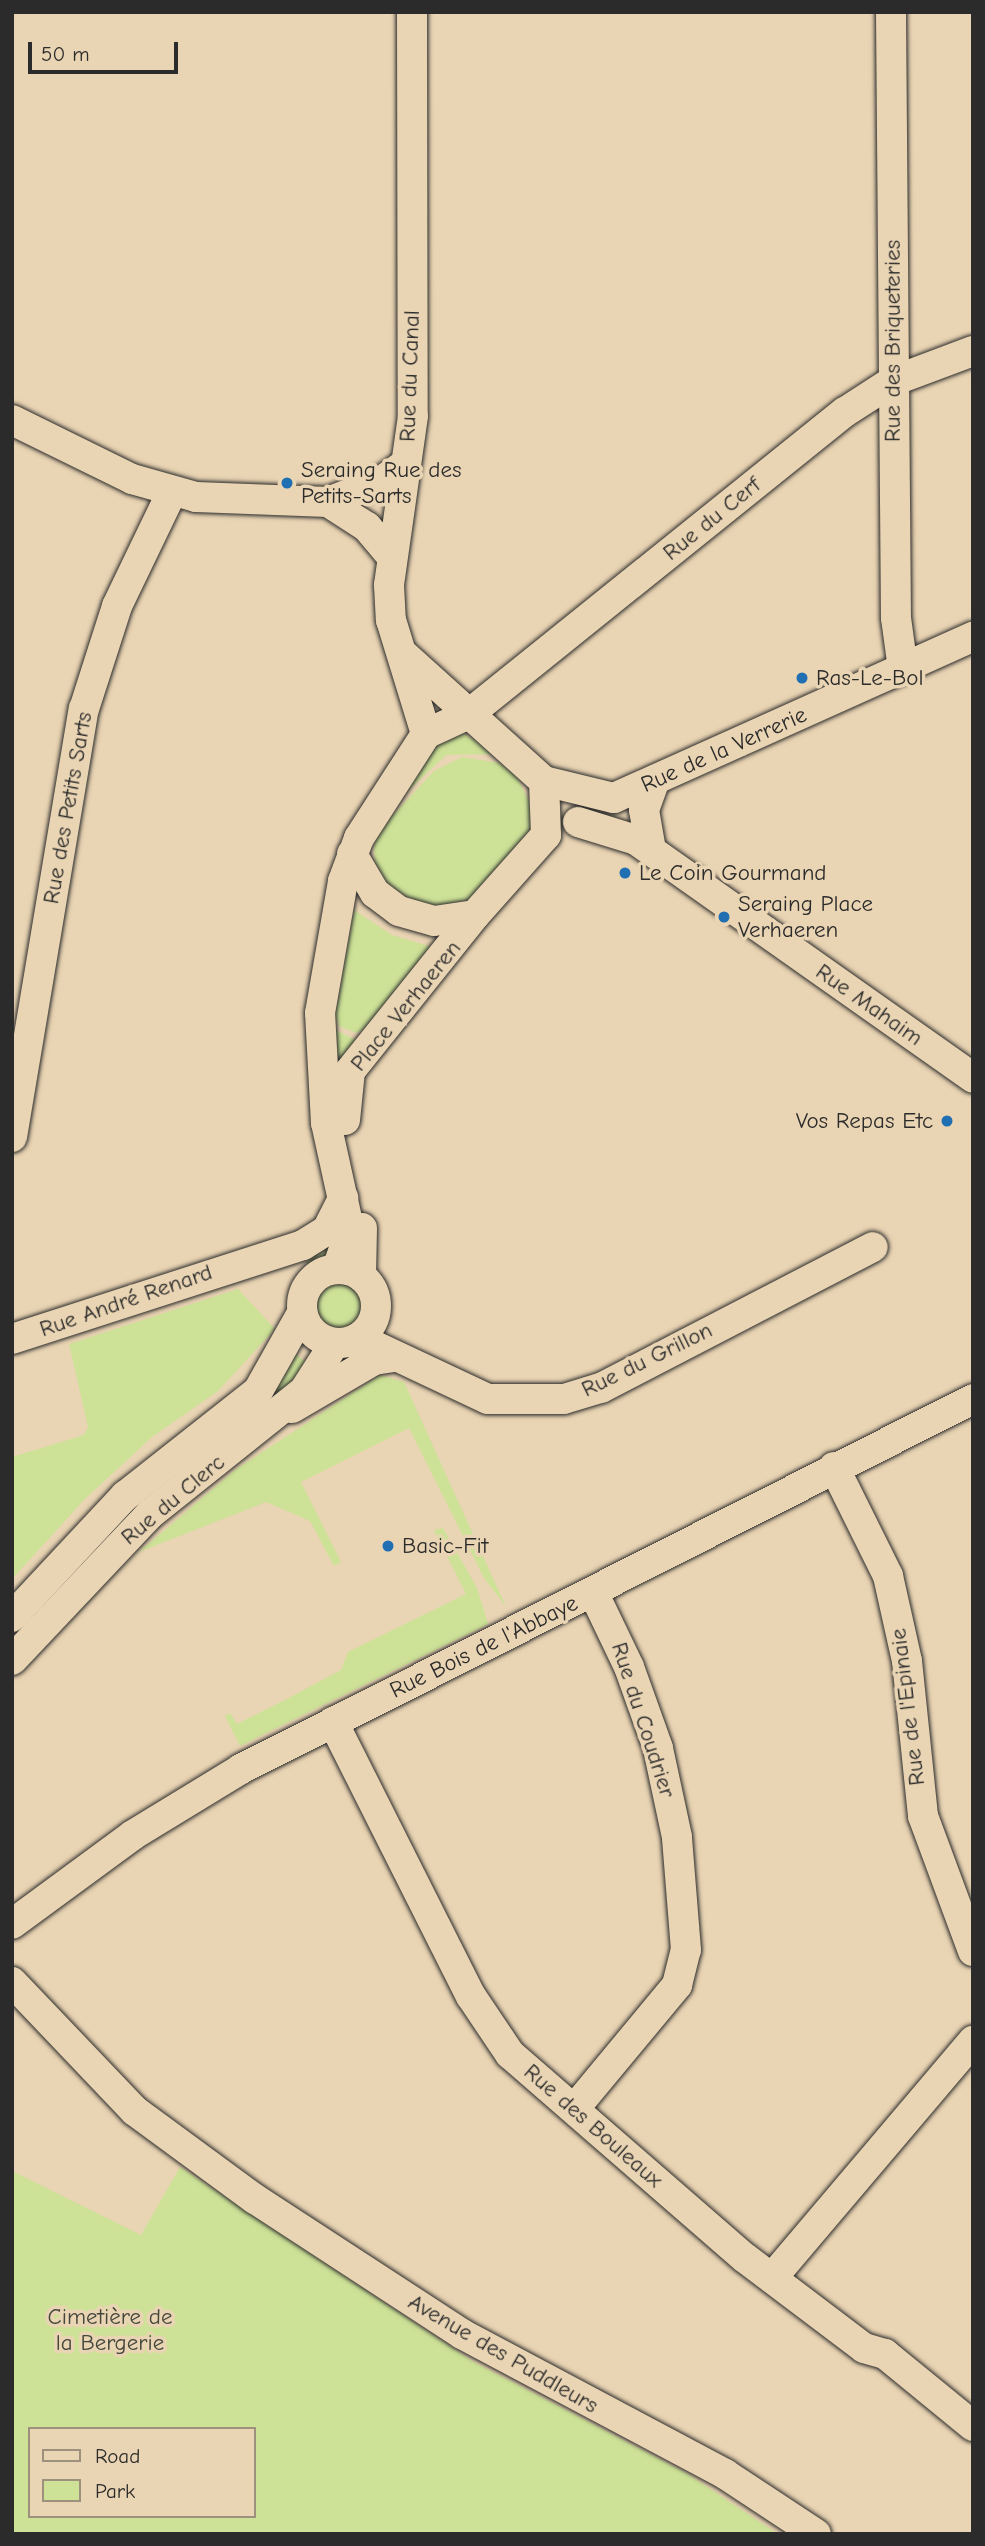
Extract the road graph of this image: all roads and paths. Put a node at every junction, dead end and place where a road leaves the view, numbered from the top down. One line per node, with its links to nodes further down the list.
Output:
1 (412, 12): 6 (street, Rue du Canal)
2 (891, 12): 4 (street, Rue des Briqueteries)
3 (973, 351): 4 (street, Rue du Cerf)
4 (893, 381): 12 (street, Rue des Briqueteries); 13 (street, Rue du Cerf)
5 (12, 420): 7 (street)
6 (405, 464): 8 (street); 9 (street, Rue du Canal)
7 (171, 494): 8 (street); 24 (street, Rue des Petits Sarts)
8 (328, 502): 9 (street)
9 (391, 556): 11 (street, Rue du Canal)
10 (973, 637): 12 (street, Rue de la Verrerie)
11 (404, 656): 13 (street); 14 (street, Rue du Canal)
12 (903, 669): 16 (street, Rue de la Verrerie)
13 (469, 714): 14 (street); 15 (street)
14 (426, 734): 21 (street, Place Verhaeren)
15 (544, 781): 16 (street); 19 (street)
16 (636, 793): 17 (street, Place Verhaeren); 18 (street); 20 (street)
17 (578, 822): 18 (street, Rue Mahaim); 19 (street, Place Verhaeren)
18 (625, 834): 20 (street, Rue Mahaim)
19 (546, 835): 22 (street, Place Verhaeren)
20 (652, 850): 23 (street, Rue Mahaim)
21 (352, 854): 22 (street, Place Verhaeren); 25 (street, Place Verhaeren)
22 (475, 915): 25 (street, Place Verhaeren)
23 (973, 1078)
24 (12, 1137)
25 (339, 1141): 26 (street); 30 (street)
26 (343, 1198): 28 (street, Rue André Renard); 30 (street)
27 (873, 1247): 35 (street, Rue du Grillon)
28 (269, 1257): 29 (street, Rue André Renard); 30 (street, Rue André Renard)
29 (240, 1262): 31 (street, Rue André Renard); 33 (street, Rue André Renard)
30 (340, 1273): 31 (street); 32 (street)
31 (303, 1305): 34 (street); 40 (street, Rue du Clerc)
32 (375, 1313): 34 (street); 35 (street, Rue du Grillon)
33 (12, 1339)
34 (342, 1343): 35 (street, Rue du Grillon); 37 (street, Rue du Clerc)
35 (403, 1360): 37 (street)
36 (973, 1399): 38 (street, Rue Bois de l'Abbaye)
37 (284, 1409): 41 (street, Rue du Clerc)
38 (834, 1467): 39 (street, Rue Bois de l'Abbaye); 44 (street, Rue de l'Epinaie)
39 (593, 1592): 42 (street, Rue Bois de l'Abbaye); 47 (street, Rue du Coudrier)
40 (12, 1617)
41 (12, 1660)
42 (333, 1722): 43 (street, Rue Bois de l'Abbaye); 47 (street, Rue des Bouleaux)
43 (12, 1924)
44 (973, 1951)
45 (12, 1982): 50 (street, Avenue des Puddleurs)
46 (970, 2052): 48 (street)
47 (575, 2108): 48 (street, Rue des Bouleaux)
48 (772, 2278): 49 (street, Rue des Bouleaux)
49 (973, 2426)
50 (816, 2534)

